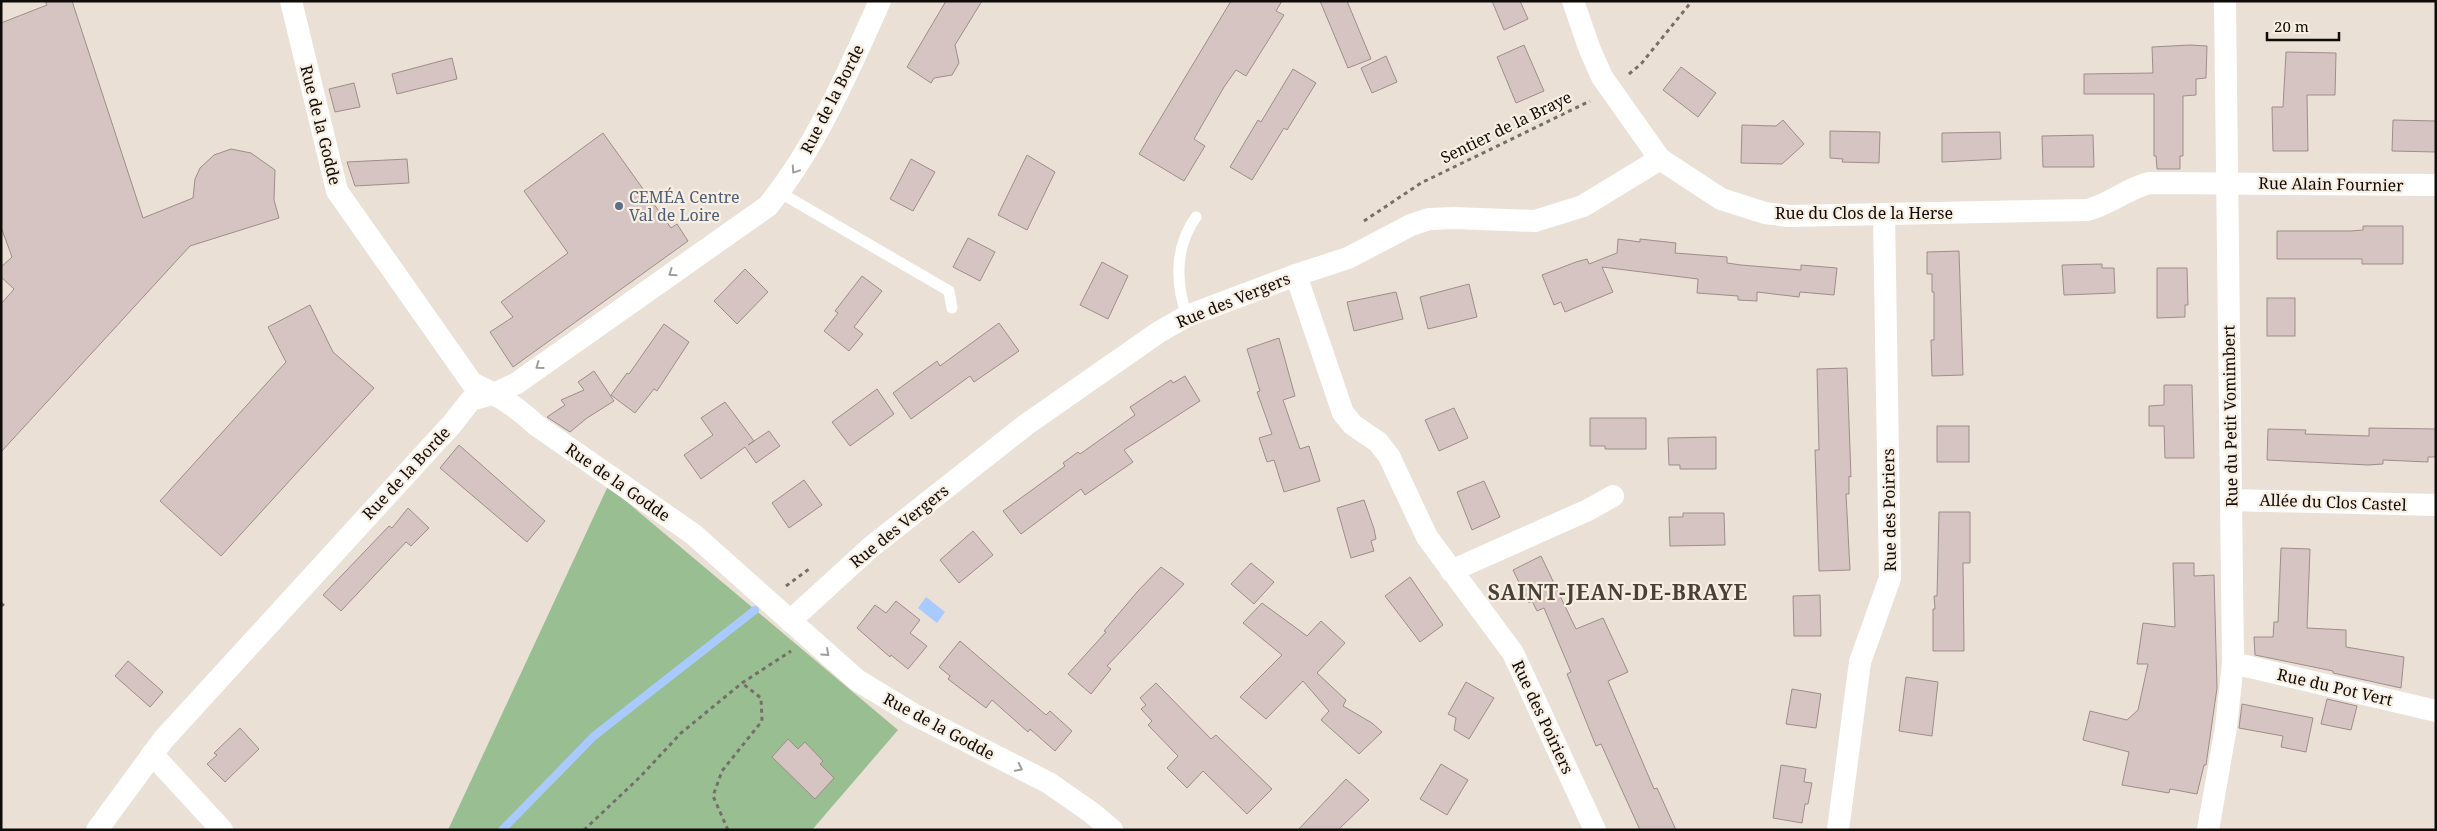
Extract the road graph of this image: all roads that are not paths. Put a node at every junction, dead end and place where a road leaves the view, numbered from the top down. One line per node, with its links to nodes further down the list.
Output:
1 (291, 1): 14 (street, Rue de la Godde)
2 (880, 1): 8 (street, Rue de la Borde, one-way to 8)
3 (1573, 1): 5 (street, Rue du Clos de la Herse)
4 (2225, 1): 6 (street, Rue du Petit Vomimbert)
5 (1660, 159): 9 (street, Rue du Clos de la Herse); 11 (street, Rue des Vergers)
6 (2227, 183): 7 (street, Rue Alain Fournier); 9 (street, Rue du Clos de la Herse); 16 (street, Rue du Petit Vomimbert)
7 (2436, 185)
8 (779, 192): 12 (lane); 14 (street, Rue de la Borde, one-way to 14)
9 (1884, 214): 27 (street, Rue des Poiriers)
10 (1196, 217): 13 (lane)
11 (1296, 275): 13 (street, Rue des Vergers); 18 (street, Rue des Poiriers)
12 (952, 308)
13 (1187, 316): 19 (street, Rue des Vergers)
14 (496, 393): 19 (street, Rue de la Godde); 22 (street, Rue de la Borde)
15 (1613, 496): 18 (street)
16 (2231, 500): 17 (street, Allée du Clos Castel); 20 (street, Rue du Petit Vomimbert)
17 (2436, 505)
18 (1452, 571): 26 (street, Rue des Poiriers)
19 (790, 620): 25 (street, Rue de la Godde, one-way to 25)
20 (2234, 663): 21 (street, Rue du Pot Vert); 28 (street, Rue du Petit Vomimbert)
21 (2436, 711)
22 (152, 754): 23 (street, Rue de la Borde); 24 (street)
23 (97, 830)
24 (222, 830)
25 (1112, 830)
26 (1594, 830)
27 (1838, 830)
28 (2208, 830)

